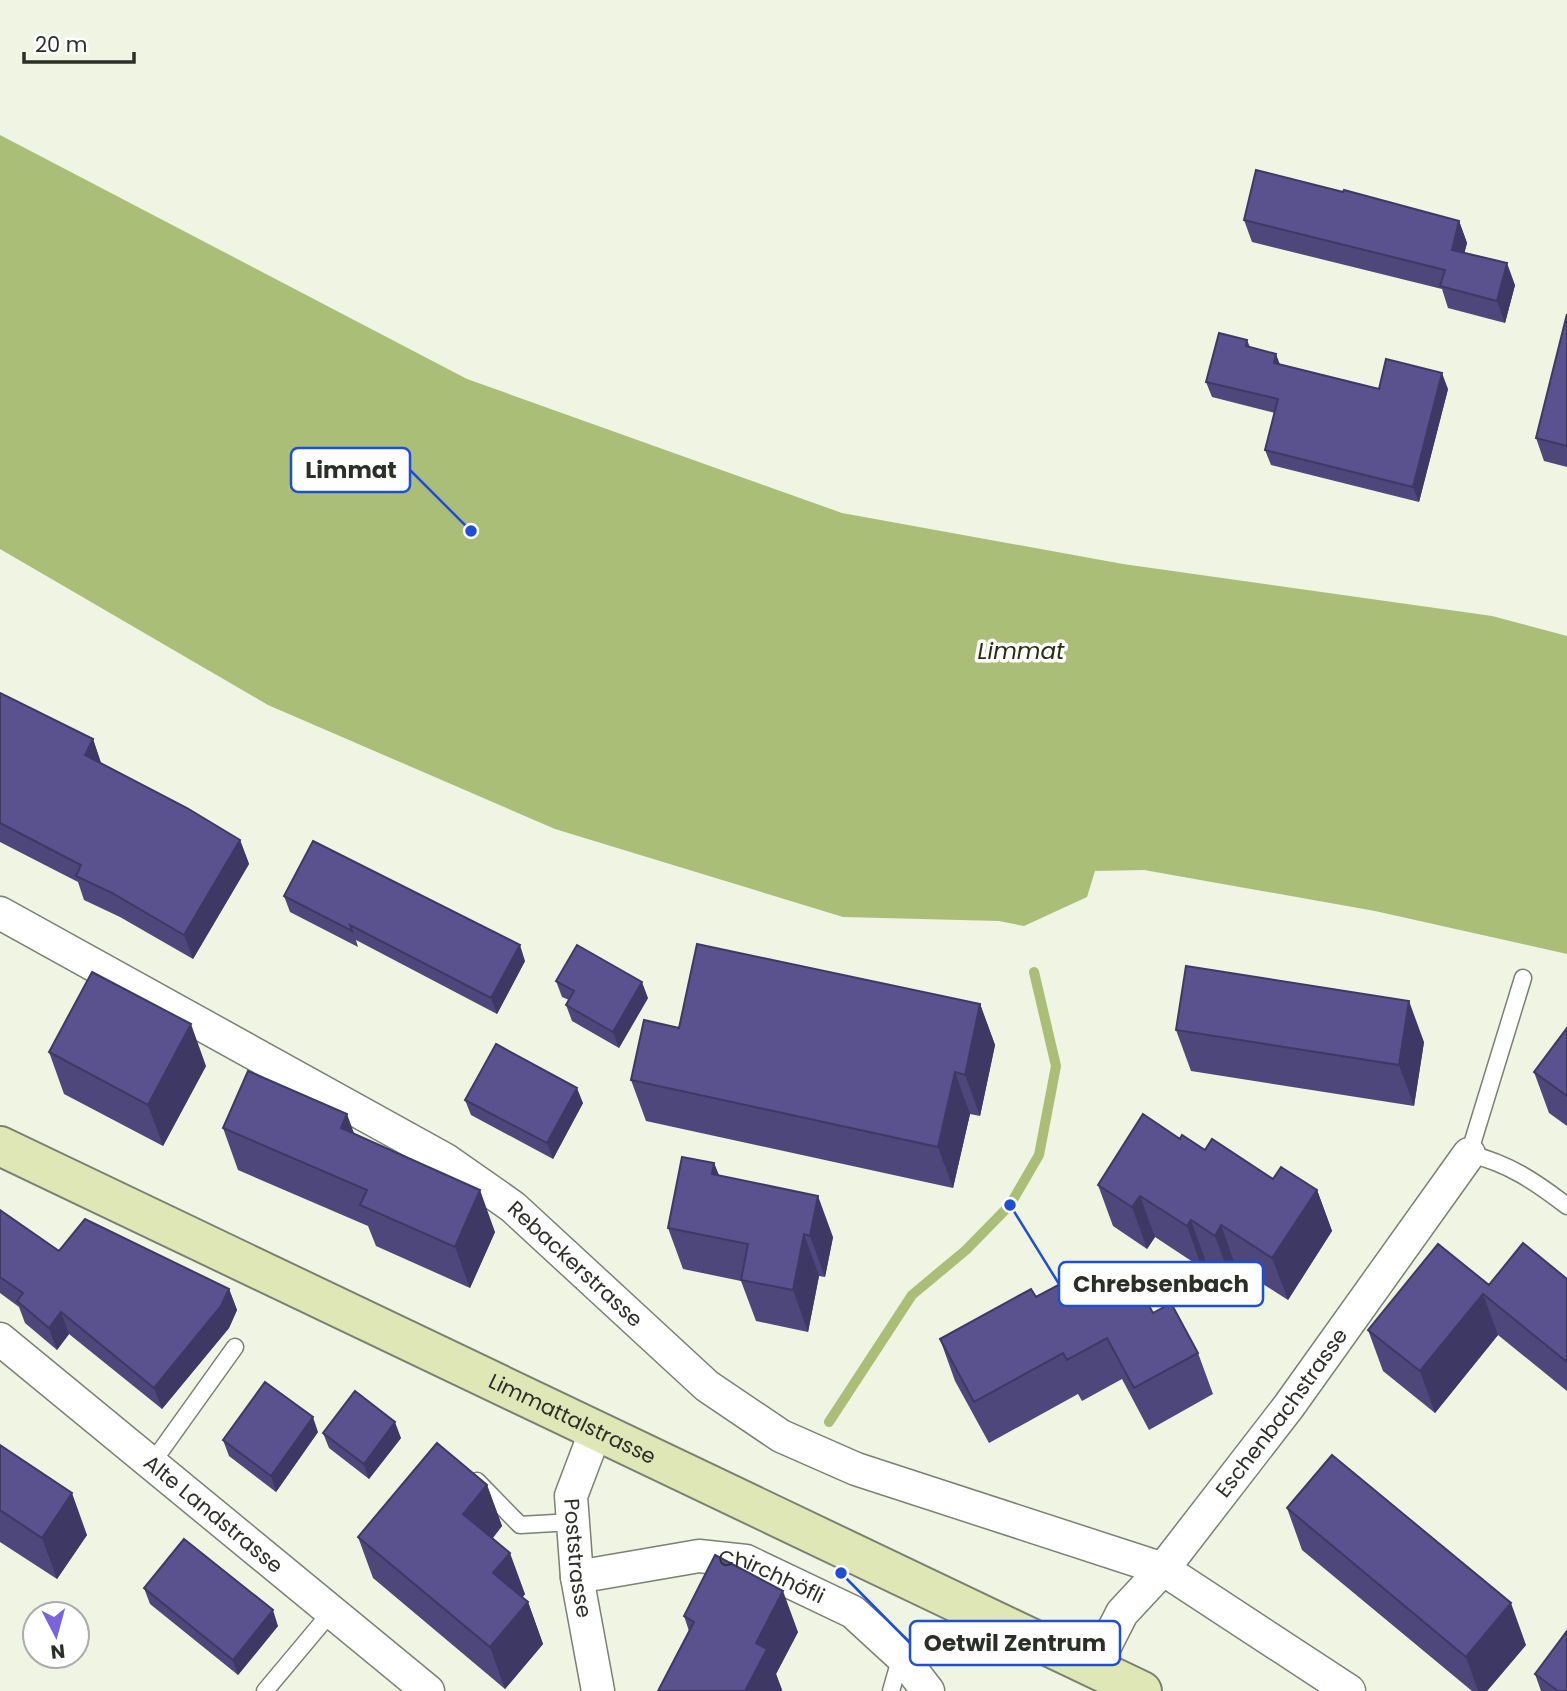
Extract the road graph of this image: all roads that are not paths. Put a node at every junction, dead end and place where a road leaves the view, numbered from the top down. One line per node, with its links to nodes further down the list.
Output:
1 (0, 913): 12 (street, Rebackerstrasse)
2 (1522, 978): 4 (lane)
3 (0, 1146): 8 (main road, Limmattalstrasse)
4 (1469, 1154): 5 (lane); 12 (street, Eschenbachstrasse)
5 (1567, 1206)
6 (0, 1339): 9 (street, Alte Landstrasse)
7 (235, 1347): 9 (lane)
8 (596, 1430): 11 (street, Poststrasse); 16 (main road, Limmattalstrasse)
9 (152, 1463): 14 (street, Alte Landstrasse)
10 (464, 1468): 11 (lane)
11 (572, 1522): 13 (street, Poststrasse)
12 (1163, 1569): 16 (street, Eschenbachstrasse); 23 (street, Rebackerstrasse)
13 (577, 1577): 15 (street, Chirchhöfli); 19 (street, Poststrasse)
14 (332, 1611): 17 (lane); 18 (street, Alte Landstrasse)
15 (901, 1656): 20 (lane); 21 (street, Chirchhöfli)
16 (1094, 1668): 22 (main road, Limmattalstrasse)
17 (265, 1691)
18 (428, 1691)
19 (598, 1691)
20 (891, 1691)
21 (928, 1691)
22 (1142, 1691)
23 (1349, 1691)

